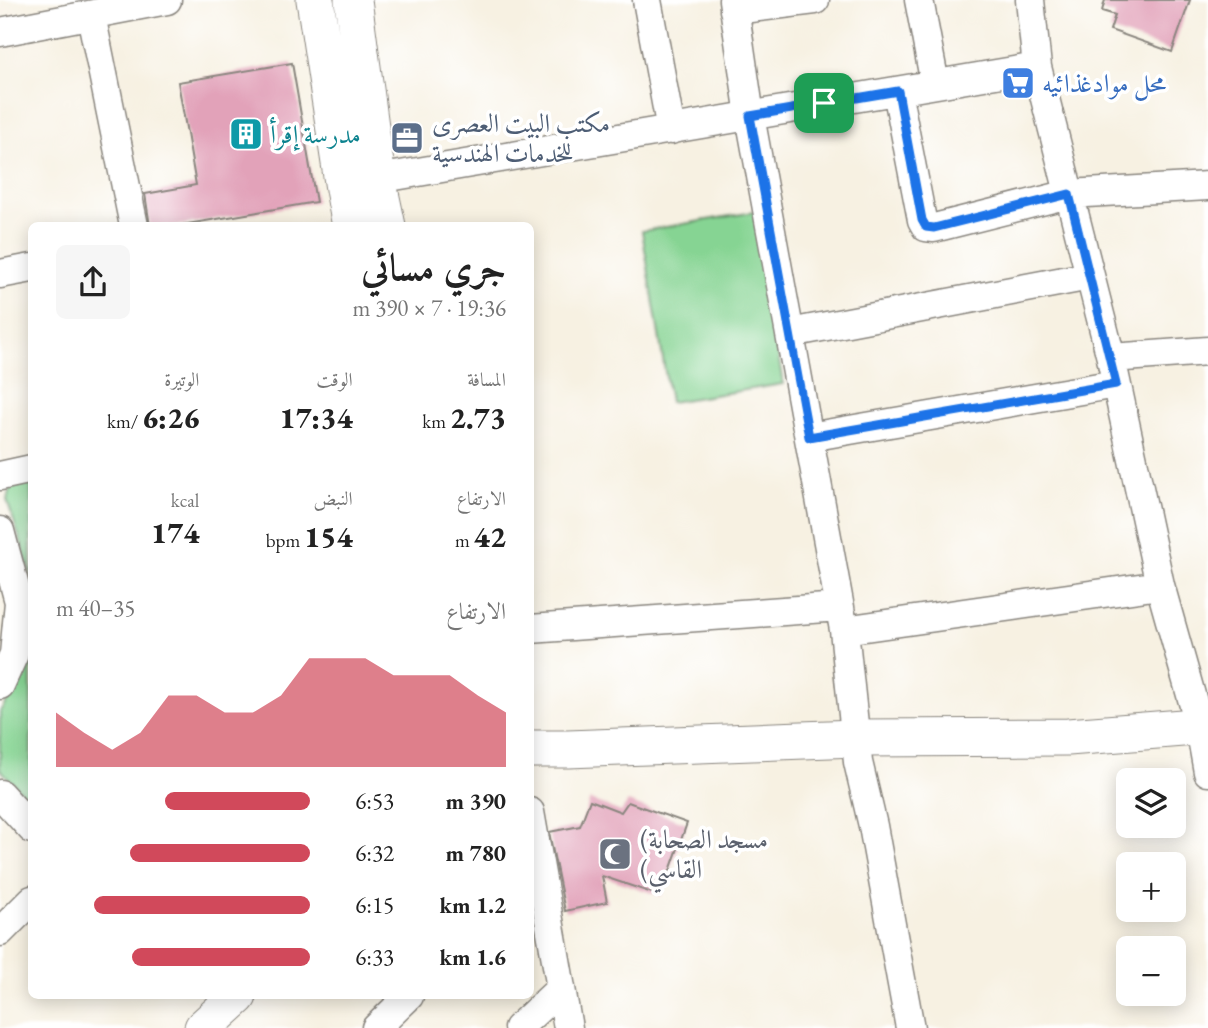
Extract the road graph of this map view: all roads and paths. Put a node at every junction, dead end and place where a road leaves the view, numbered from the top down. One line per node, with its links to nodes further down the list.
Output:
1 (167, 0): 9 (street)
2 (315, 0): 20 (main road)
3 (353, 0): 16 (main road)
4 (647, 0): 15 (street)
5 (815, 0): 8 (street)
6 (919, 0): 12 (street)
7 (1030, 0): 11 (street)
8 (734, 5): 14 (street)
9 (91, 15): 10 (street); 19 (street)
10 (0, 32)
11 (1037, 67): 12 (street); 18 (street)
12 (935, 84): 13 (street)
13 (898, 91): 14 (street); 18 (street)
14 (750, 116): 15 (street); 25 (street)
15 (671, 130): 16 (street)
16 (377, 179): 21 (main road)
17 (1208, 186): 18 (street)
18 (1069, 194): 24 (street)
19 (133, 222)
20 (350, 222)
21 (386, 222)
22 (28, 269): 23 (street)
23 (0, 274)
24 (1090, 276): 25 (street); 27 (street)
25 (790, 333): 28 (street)
26 (1208, 351): 27 (street)
27 (1113, 371): 28 (street); 32 (street)
28 (809, 437): 33 (street)
29 (28, 470): 30 (street)
30 (0, 476)
31 (0, 531): 35 (street)
32 (1160, 585): 33 (street); 36 (street)
33 (842, 618): 34 (street); 38 (street)
34 (534, 629)
35 (0, 685)
36 (1205, 745): 38 (main road)
37 (534, 749): 38 (main road)
38 (857, 750): 39 (main road); 53 (street)
39 (534, 770)
40 (0, 794): 41 (street)
41 (28, 825)
42 (534, 854): 43 (street)
43 (536, 874): 46 (street)
44 (28, 904): 45 (street)
45 (0, 932)
46 (561, 988): 51 (street); 52 (street)
47 (236, 999): 49 (main road)
48 (407, 999): 50 (street)
49 (204, 1028)
50 (376, 1028)
51 (518, 1028)
52 (568, 1028)
53 (911, 1028)

